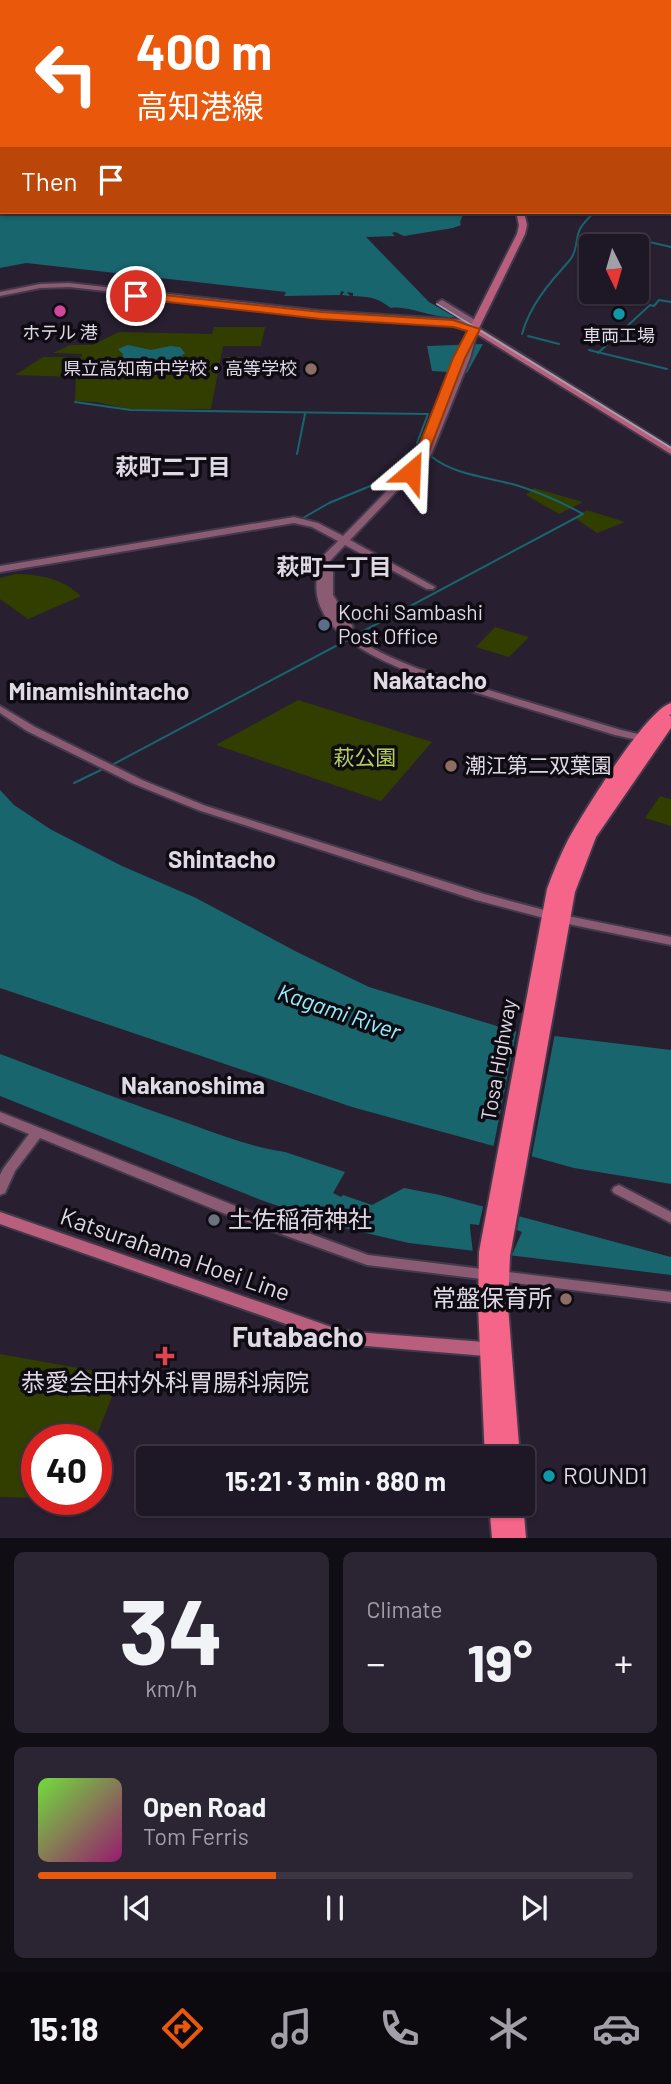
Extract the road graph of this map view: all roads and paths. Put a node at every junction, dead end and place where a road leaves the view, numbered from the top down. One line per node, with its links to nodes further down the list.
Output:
1 (520, 214): 4 (main road)
2 (0, 295): 4 (street)
3 (442, 302): 4 (street)
4 (475, 326): 5 (main road); 6 (street); 7 (main road)
5 (489, 341): 6 (street); 8 (main road)
6 (469, 345): 9 (street)
7 (671, 442)
8 (671, 451)
9 (343, 539): 10 (street); 11 (street); 15 (street)
10 (0, 569)
11 (430, 587)
12 (671, 707): 15 (highway, Tosa Highway)
13 (0, 709): 16 (street)
14 (671, 720): 15 (highway, Tosa Highway)
15 (646, 739): 16 (highway, Tosa Highway)
16 (556, 917): 17 (street); 24 (highway, Tosa Highway)
17 (671, 941)
18 (0, 1117): 19 (street)
19 (38, 1132): 20 (street); 24 (street)
20 (0, 1190)
21 (619, 1190): 23 (street)
22 (0, 1218): 26 (main road, Katsurahama Hoei Line)
23 (671, 1218)
24 (494, 1265): 25 (street); 26 (highway, Tosa Highway)
25 (671, 1297)
26 (496, 1350): 27 (highway, Tosa Highway); 28 (highway, Tosa Highway)
27 (495, 1446)
28 (508, 1446)
29 (500, 1516): 31 (highway)
30 (514, 1516): 32 (highway)
31 (502, 1538)
32 (516, 1538)

